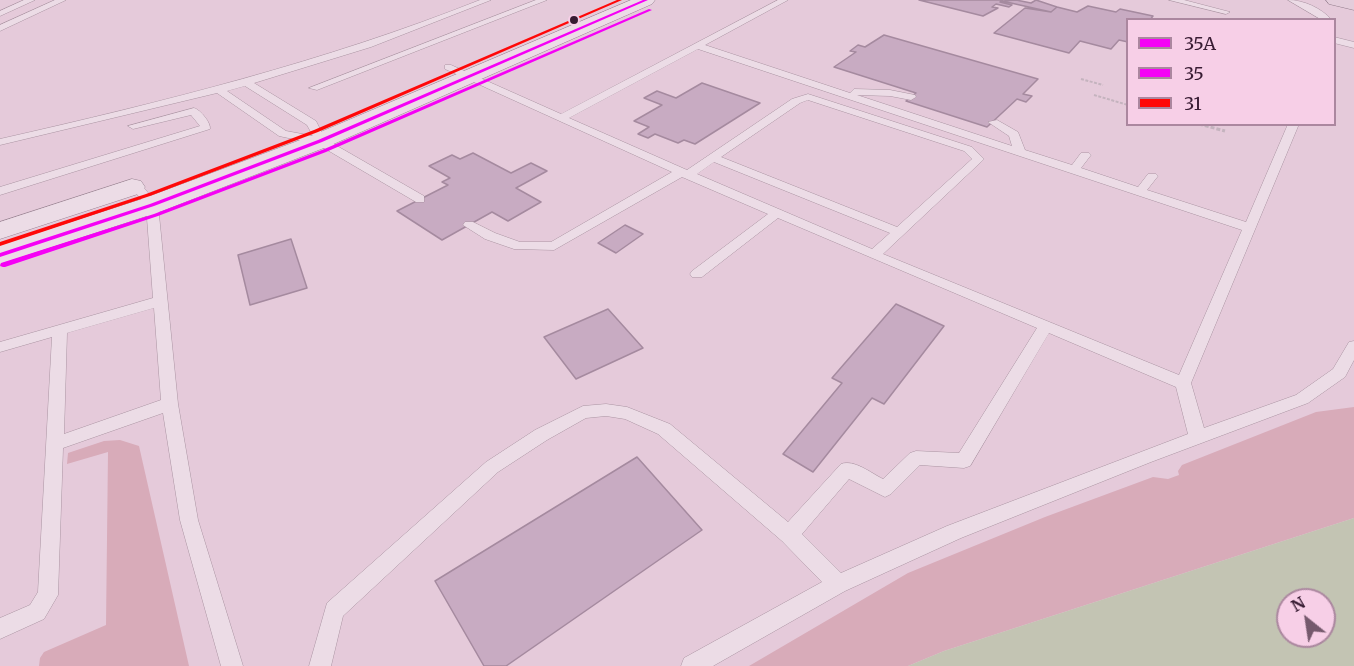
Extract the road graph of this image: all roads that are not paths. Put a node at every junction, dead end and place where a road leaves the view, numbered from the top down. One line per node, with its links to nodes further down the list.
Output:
1 (31, 0): 13 (lane)
2 (63, 0): 15 (lane)
3 (484, 0): 19 (lane)
4 (543, 0): 21 (lane)
5 (607, 0): 20 (main road)
6 (646, 0): 22 (main road)
7 (784, 0): 18 (lane)
8 (1173, 0): 12 (lane)
9 (1292, 0): 14 (lane)
10 (1335, 0): 11 (main road)
11 (1354, 5)
12 (1226, 12)
13 (0, 14)
14 (1326, 18)
15 (0, 28)
16 (1336, 40): 17 (lane)
17 (1354, 45)
18 (698, 46): 26 (lane); 29 (lane)
19 (337, 57): 21 (lane); 23 (lane)
20 (448, 67): 22 (lane); 33 (main road)
21 (362, 69): 24 (lane)
22 (473, 76): 29 (lane); 33 (main road)
23 (247, 83): 25 (lane); 33 (lane)
24 (314, 88)
25 (219, 90): 28 (lane); 34 (lane)
26 (836, 92): 27 (lane); 37 (lane)
27 (911, 97)
28 (128, 112): 31 (lane); 35 (lane)
29 (563, 117): 41 (lane)
30 (993, 122): 37 (lane)
31 (133, 126): 36 (lane); 36 (lane)
32 (1293, 126): 49 (lane)
33 (316, 132): 34 (main road); 45 (main road); 46 (lane)
34 (283, 134): 45 (main road)
35 (0, 142)
36 (136, 149): 43 (lane)
37 (1020, 152): 40 (lane)
38 (1084, 155): 40 (lane)
39 (712, 158): 41 (lane); 51 (lane); 51 (lane)
40 (1074, 170): 44 (lane)
41 (685, 174): 47 (lane); 48 (lane)
42 (1152, 176): 44 (lane)
43 (0, 191)
44 (1140, 192): 49 (lane)
45 (144, 195): 50 (main road); 52 (main road); 55 (lane)
46 (420, 200)
47 (777, 213): 53 (lane); 54 (lane)
48 (469, 225)
49 (1250, 228): 60 (lane)
50 (0, 231)
51 (899, 232): 53 (lane)
52 (0, 255)
53 (874, 255): 56 (lane)
54 (697, 274)
55 (160, 301): 57 (lane); 61 (lane)
56 (1046, 326): 60 (lane); 64 (lane)
57 (60, 330): 59 (lane); 63 (lane)
58 (1354, 346): 62 (lane)
59 (0, 347)
60 (1183, 383): 62 (lane)
61 (170, 404): 63 (lane); 67 (lane)
62 (1198, 439): 65 (lane)
63 (56, 444): 66 (lane)
64 (789, 535): 65 (lane); 68 (lane)
65 (838, 584): 69 (lane)
66 (0, 629)
67 (232, 666)
68 (320, 666)
69 (692, 666)

